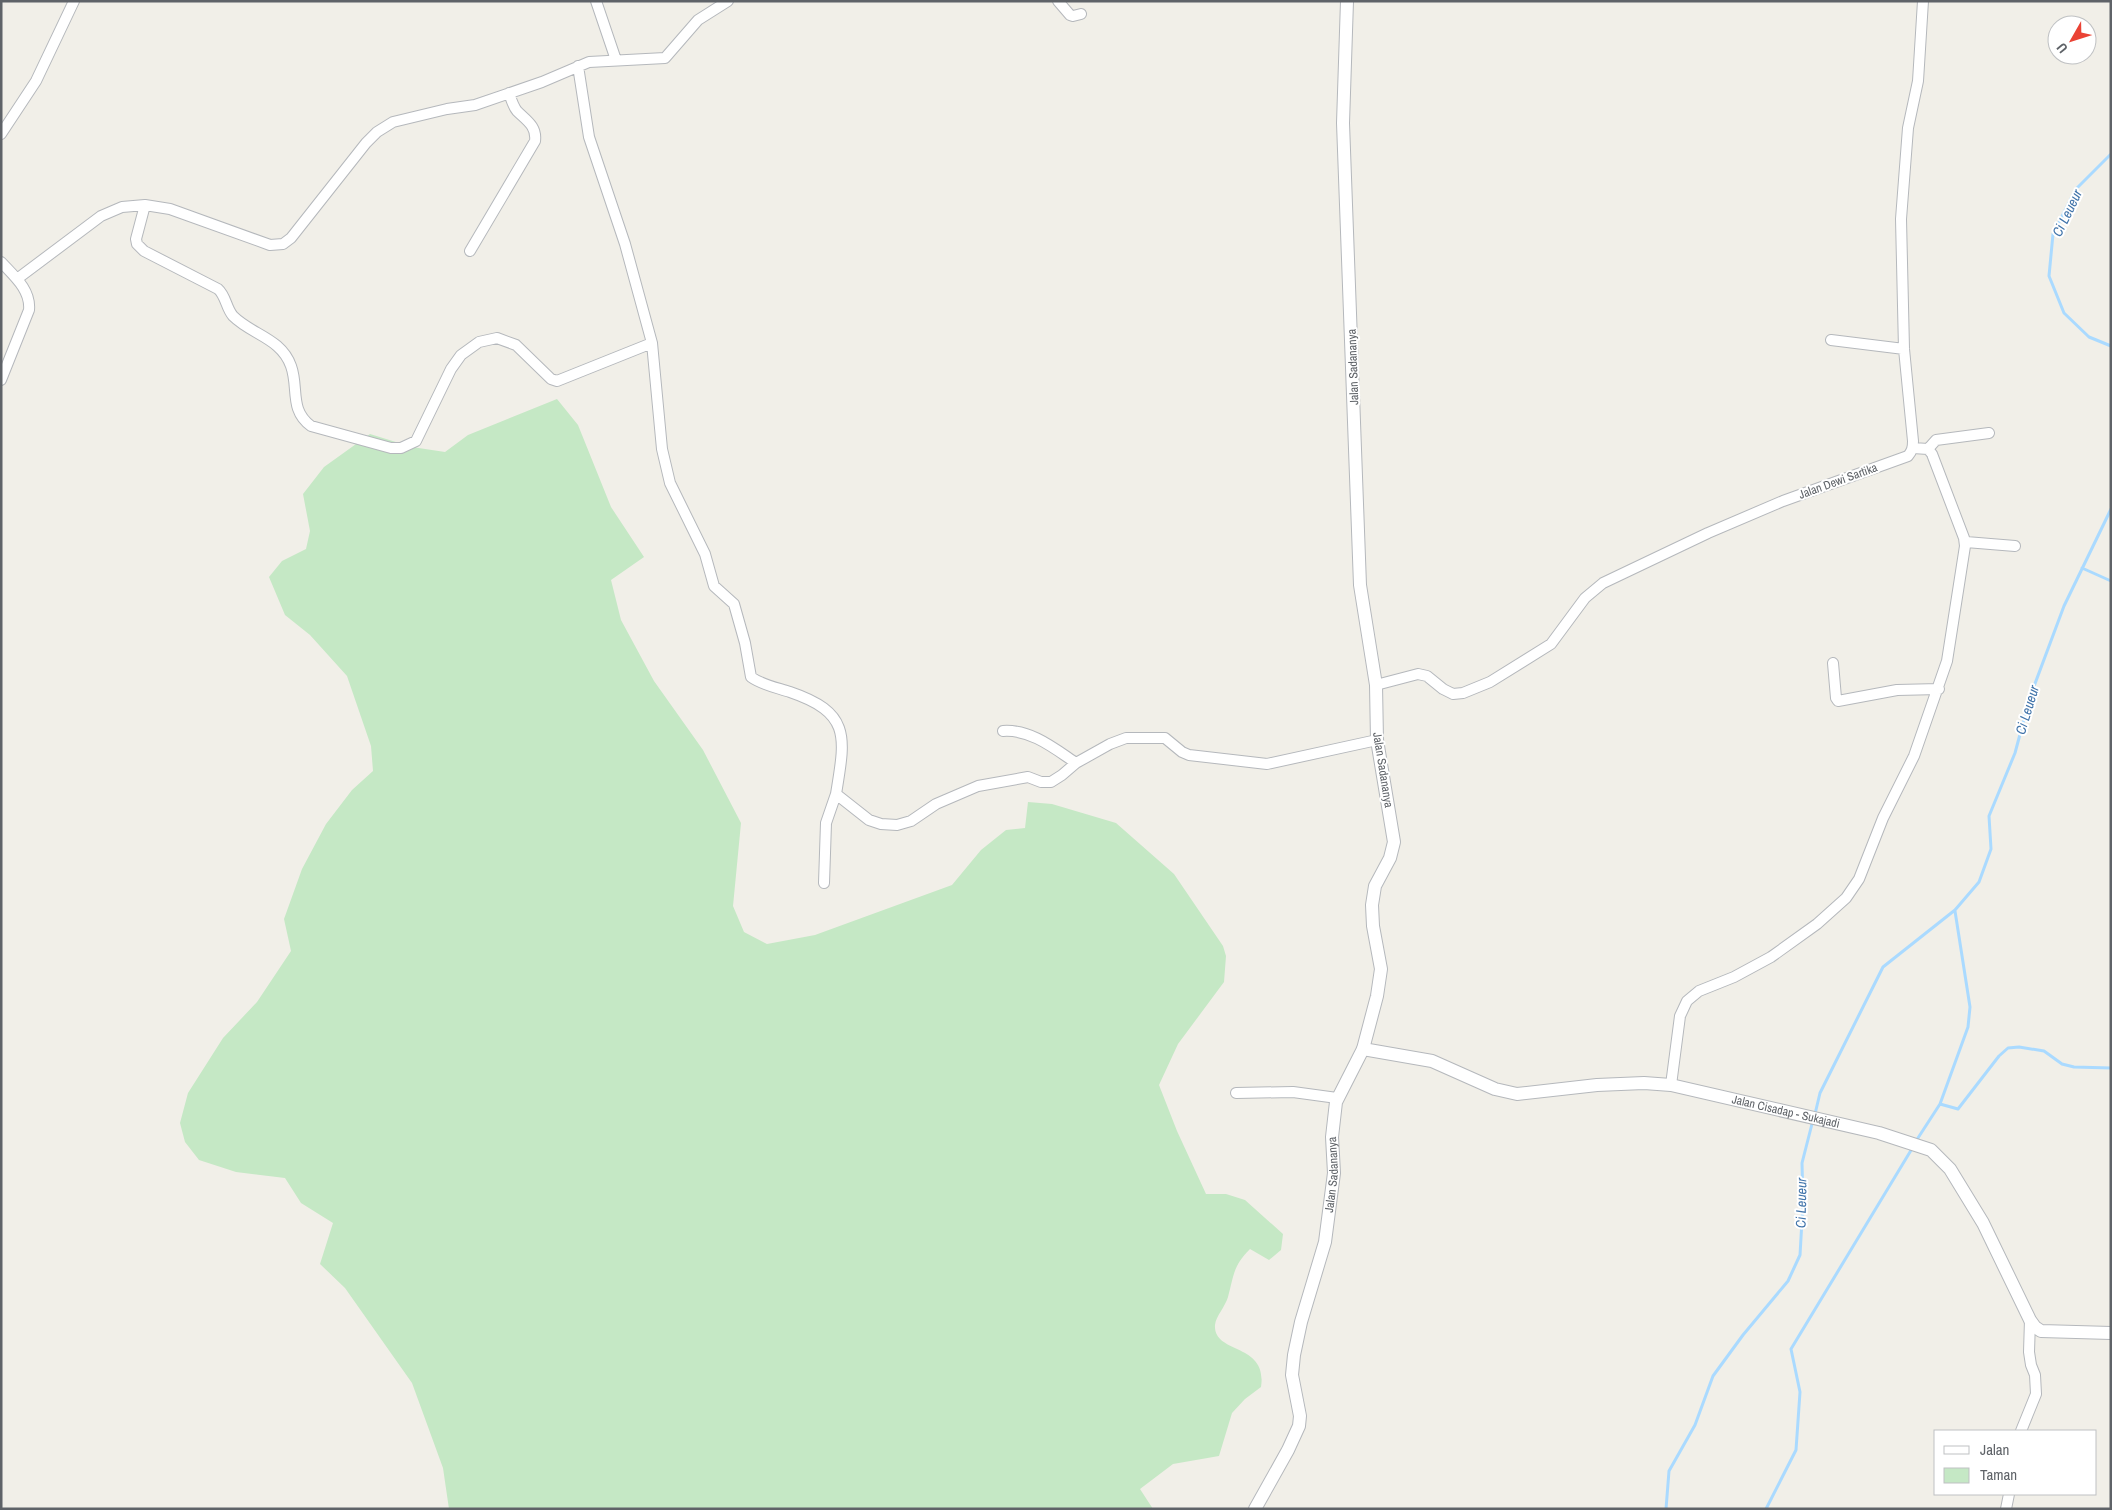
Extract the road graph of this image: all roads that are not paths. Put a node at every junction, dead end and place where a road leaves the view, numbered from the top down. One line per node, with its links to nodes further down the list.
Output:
1 (74, 1): 11 (street)
2 (596, 1): 8 (street)
3 (728, 1): 8 (street)
4 (1058, 1): 7 (street)
5 (1347, 1): 26 (street, Jalan Sadananya)
6 (1923, 1): 18 (street)
7 (1081, 14)
8 (616, 60): 9 (street)
9 (578, 66): 10 (street); 17 (street)
10 (509, 93): 12 (street); 13 (street)
11 (1, 134)
12 (145, 205): 15 (street); 17 (street)
13 (470, 251)
14 (1, 262): 15 (street)
15 (17, 280): 19 (street)
16 (1831, 340): 18 (street)
17 (652, 342): 31 (street)
18 (1904, 349): 21 (street)
19 (1, 380)
20 (1989, 433): 22 (street)
21 (1913, 448): 22 (street); 26 (street, Jalan Dewi Sartika)
22 (1928, 449): 23 (street)
23 (1966, 542): 24 (street); 27 (street)
24 (2015, 546)
25 (1833, 663): 27 (street)
26 (1376, 685): 29 (street, Jalan Sadananya)
27 (1939, 689): 34 (street)
28 (1003, 731): 30 (street)
29 (1377, 740): 30 (street); 33 (street, Jalan Sadananya)
30 (1076, 763): 31 (street)
31 (836, 794): 32 (street)
32 (824, 883)
33 (1363, 1049): 34 (street, Jalan Cisadap - Sukajadi); 36 (street, Jalan Sadananya)
34 (1671, 1084): 37 (street, Jalan Cisadap - Sukajadi)
35 (1236, 1093): 36 (street)
36 (1337, 1098): 41 (street, Jalan Sadananya)
37 (2030, 1320): 38 (street); 39 (street)
38 (2111, 1333)
39 (2021, 1430)
40 (2009, 1495): 42 (street)
41 (1255, 1509)
42 (2006, 1509)

